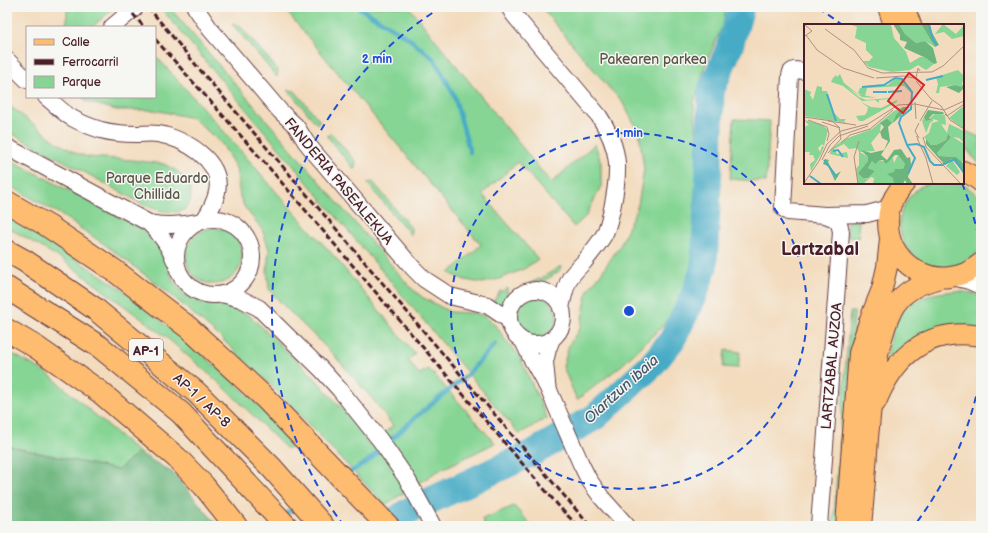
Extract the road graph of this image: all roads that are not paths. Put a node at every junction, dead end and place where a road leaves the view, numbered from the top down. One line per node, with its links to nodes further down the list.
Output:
1 (136, 7): 8 (street)
2 (195, 7): 35 (street, FANDERIA PASEALEKUA)
3 (508, 7): 34 (street)
4 (888, 7): 6 (main road)
5 (904, 7): 7 (main road)
6 (894, 24)
7 (911, 24)
8 (113, 26)
9 (7, 60): 11 (street)
10 (804, 71): 20 (street, LARTZABAL AUZOA)
11 (26, 79)
12 (47, 98): 17 (street)
13 (7, 147): 22 (street)
14 (964, 159): 15 (main road)
15 (972, 177)
16 (904, 184): 19 (main road)
17 (218, 192): 21 (street); 23 (street)
18 (7, 202): 46 (highway)
19 (890, 208): 20 (street, LARTZABAL AUZOA); 24 (main road)
20 (825, 215): 49 (street, LARTZABAL AUZOA)
21 (200, 221): 22 (street); 23 (street); 26 (street)
22 (149, 223): 26 (street)
23 (238, 227): 28 (street)
24 (890, 239): 29 (main road); 50 (main road)
25 (7, 252): 45 (highway, AP-1 / AP-8 / AP-1)
26 (176, 262): 32 (street)
27 (981, 263): 29 (main road)
28 (249, 272): 32 (street); 33 (street)
29 (946, 278): 30 (street); 41 (main road)
30 (981, 286)
31 (7, 288): 44 (highway, AP-1 / AP-8 / AP-1)
32 (222, 294): 33 (street)
33 (259, 308): 47 (street)
34 (561, 308): 35 (street); 38 (street)
35 (509, 320): 39 (street)
36 (7, 330): 43 (highway)
37 (981, 336): 41 (main road)
38 (552, 339): 39 (street); 40 (street)
39 (523, 341): 40 (street)
40 (548, 388): 48 (street)
41 (869, 429): 42 (main road)
42 (863, 502): 51 (main road); 52 (street)
43 (236, 526)
44 (286, 526)
45 (323, 526)
46 (388, 526)
47 (433, 526)
48 (627, 526)
49 (819, 526)
50 (846, 526)
51 (861, 526)
52 (872, 526)

